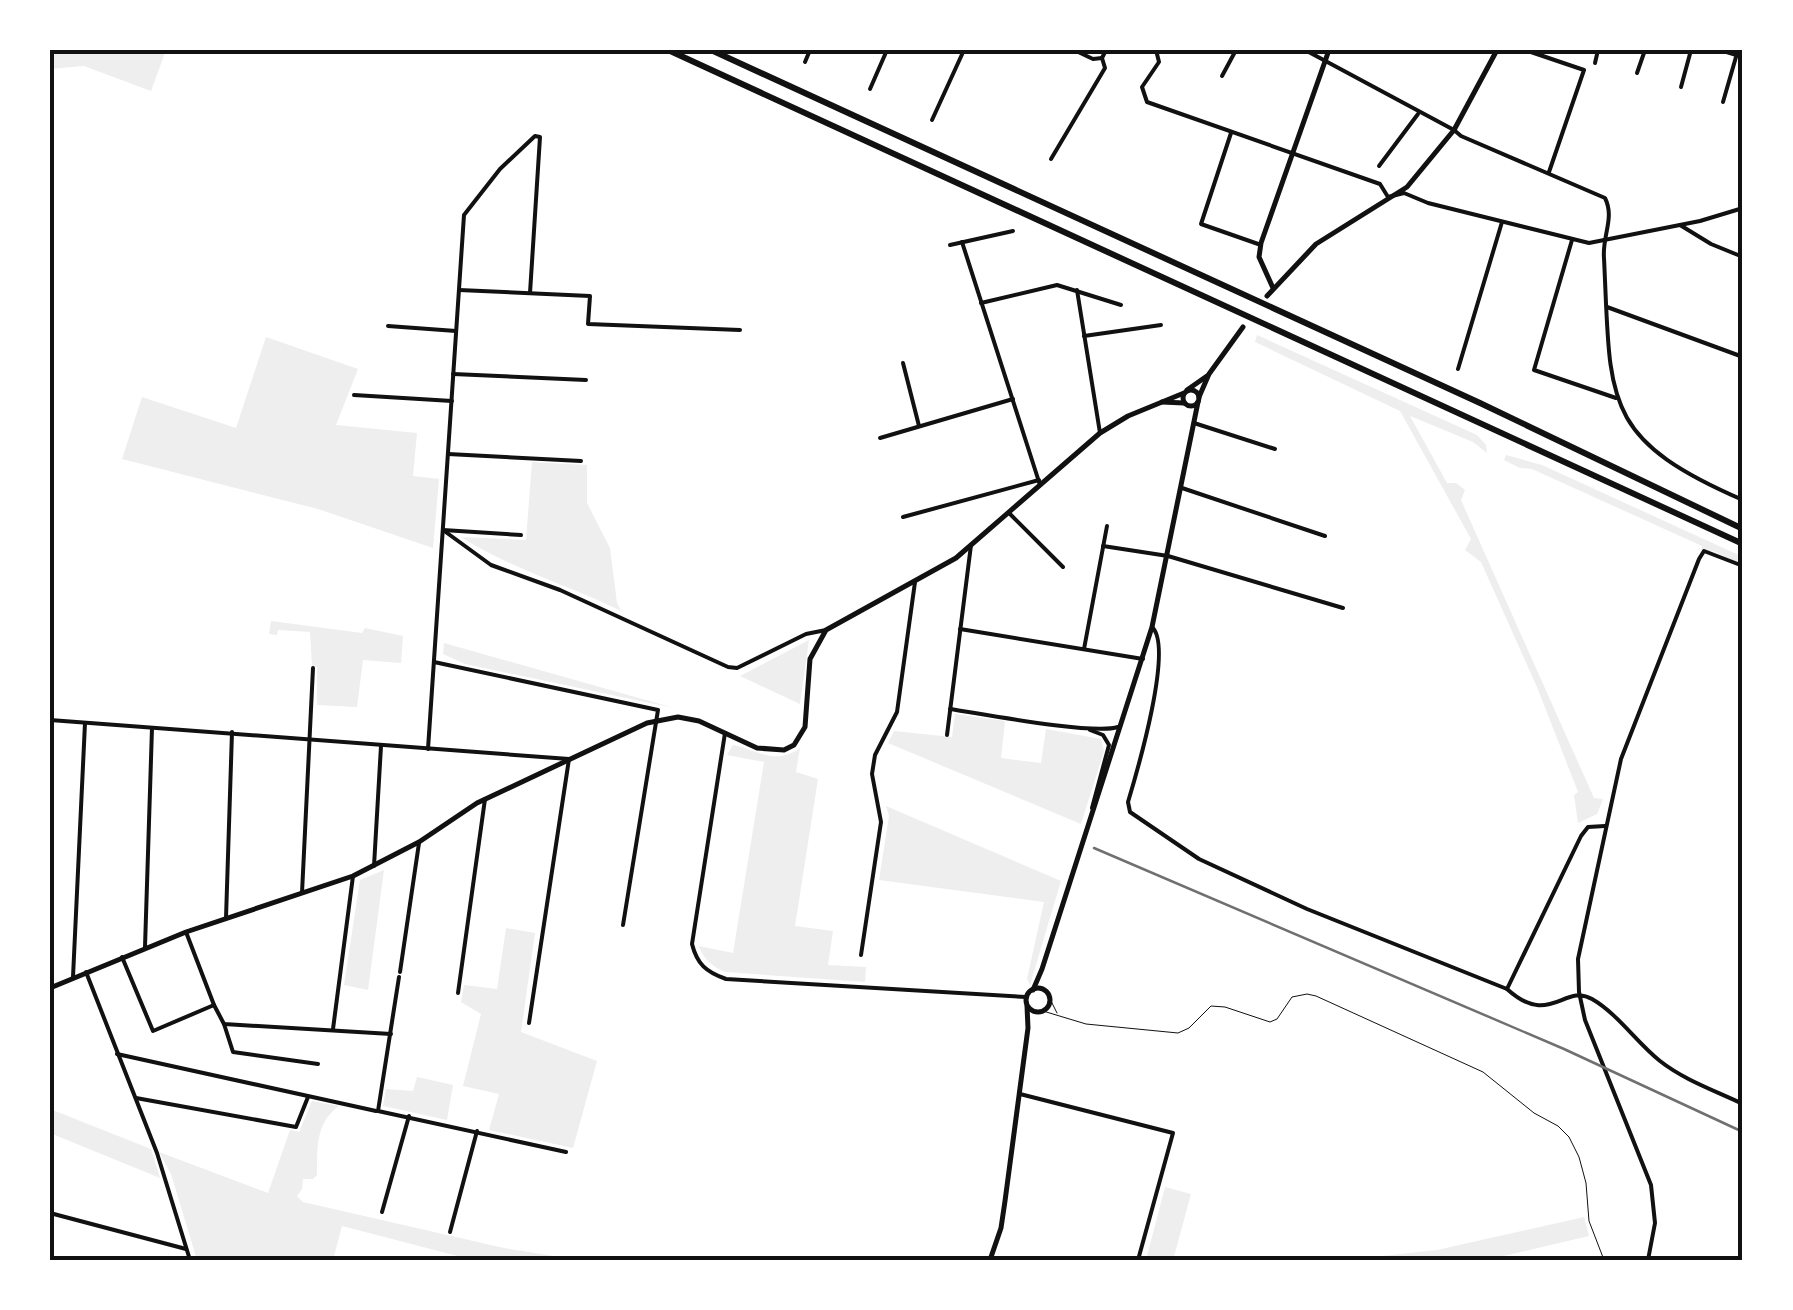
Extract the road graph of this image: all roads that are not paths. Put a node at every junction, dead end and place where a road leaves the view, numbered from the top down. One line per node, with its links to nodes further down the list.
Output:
1 (668, 50): 92 (highway)
2 (711, 50): 88 (highway)
3 (810, 50): 21 (street)
4 (888, 50): 26 (street)
5 (964, 50): 29 (street)
6 (1074, 50): 19 (street)
7 (1106, 50): 19 (street)
8 (1156, 50): 31 (street)
9 (1236, 50): 24 (street)
10 (1304, 50): 20 (street)
11 (1329, 50): 20 (main road)
12 (1496, 50): 30 (main road)
13 (1525, 50): 35 (street)
14 (1598, 50): 22 (street)
15 (1644, 50): 23 (street)
16 (1691, 50): 25 (street)
17 (1720, 50): 18 (street)
18 (1739, 54): 27 (street)
19 (1102, 58): 33 (street)
20 (1325, 61): 28 (street); 32 (main road)
21 (805, 62)
22 (1594, 63)
23 (1637, 74)
24 (1222, 76)
25 (1681, 88)
26 (870, 89)
27 (1723, 102)
28 (1418, 113): 30 (street); 34 (street)
29 (932, 120)
30 (1454, 130): 35 (street); 36 (main road)
31 (1232, 132): 32 (street); 45 (street)
32 (1294, 153): 36 (street); 45 (main road)
33 (1052, 159)
34 (1379, 166)
35 (1548, 174): 43 (street)
36 (1387, 195): 38 (street); 47 (main road)
37 (1743, 208): 39 (street)
38 (1502, 222): 41 (street); 63 (street)
39 (1680, 224): 43 (street); 46 (street)
40 (1013, 231): 42 (street)
41 (1572, 240): 43 (street); 69 (street)
42 (962, 242): 44 (street); 52 (street)
43 (1603, 242): 54 (street)
44 (950, 245)
45 (1261, 245): 47 (main road)
46 (1743, 256)
47 (1273, 288): 51 (main road)
48 (459, 290): 50 (street); 50 (street); 59 (street)
49 (1076, 290): 52 (street); 53 (street); 60 (street)
50 (530, 293): 58 (street)
51 (1267, 296)
52 (982, 302): 70 (street)
53 (1120, 305)
54 (1606, 307): 61 (street); 69 (street)
55 (1161, 325): 60 (street)
56 (388, 326): 59 (street)
57 (1243, 326): 65 (main road)
58 (740, 330)
59 (456, 331): 64 (street)
60 (1084, 336): 77 (street)
61 (1743, 357)
62 (903, 362): 76 (street)
63 (1458, 369)
64 (454, 374): 66 (street); 72 (street)
65 (1209, 374): 67 (main road); 71 (main road)
66 (586, 380)
67 (1185, 392): 71 (main road); 73 (main road); 74 (main road)
68 (354, 395): 72 (street)
69 (1616, 398): 84 (street)
70 (1012, 399): 76 (street); 82 (street)
71 (1198, 399): 74 (main road); 75 (main road)
72 (452, 401): 80 (street)
73 (1159, 402): 74 (main road); 77 (main road)
74 (1186, 405): 75 (main road)
75 (1194, 422): 79 (street); 83 (main road)
76 (919, 427): 78 (street)
77 (1100, 433): 82 (main road)
78 (880, 438)
79 (1276, 449)
80 (448, 454): 81 (street); 89 (street)
81 (581, 461)
82 (1039, 483): 85 (main road); 86 (street)
83 (1181, 488): 91 (street); 95 (main road)
84 (1743, 500)
85 (1009, 514): 93 (main road); 97 (street)
86 (903, 517)
87 (1106, 526): 94 (street)
88 (1743, 529)
89 (443, 530): 90 (street); 102 (street); 105 (street)
90 (521, 536)
91 (1325, 536)
92 (1743, 544)
93 (972, 545): 98 (main road); 101 (street)
94 (1103, 546): 95 (street); 103 (street)
95 (1168, 556): 99 (street); 100 (main road)
96 (1743, 566): 123 (street)
97 (1063, 567)
98 (916, 582): 102 (main road); 132 (street)
99 (1343, 608)
100 (1152, 627): 104 (main road); 138 (street)
101 (960, 629): 103 (street); 107 (street)
102 (826, 630): 115 (main road)
103 (1084, 650): 104 (street)
104 (1143, 659): 110 (main road)
105 (434, 662): 109 (street); 119 (street)
106 (313, 668): 117 (street)
107 (950, 709): 112 (street); 116 (street)
108 (50, 720): 111 (street)
109 (658, 720): 115 (main road); 120 (main road); 129 (street)
110 (1123, 722): 112 (street); 122 (main road)
111 (85, 723): 113 (street); 136 (street)
112 (1081, 727): 122 (street)
113 (152, 728): 114 (street); 131 (street)
114 (232, 732): 117 (street); 128 (street)
115 (726, 733): 141 (street)
116 (947, 735)
117 (310, 740): 118 (street); 127 (street)
118 (380, 746): 119 (street); 125 (street)
119 (428, 749): 120 (street)
120 (568, 758): 121 (main road); 147 (street)
121 (485, 799): 124 (main road); 140 (street)
122 (1089, 821): 134 (main road)
123 (1606, 826): 138 (street); 170 (street)
124 (420, 842): 125 (main road); 151 (street)
125 (374, 866): 126 (main road)
126 (353, 876): 127 (main road); 150 (street)
127 (302, 893): 128 (main road)
128 (226, 918): 130 (main road)
129 (623, 924)
130 (186, 932): 131 (main road); 143 (street)
131 (145, 947): 133 (main road)
132 (861, 956)
133 (122, 957): 135 (main road); 143 (street)
134 (1042, 969): 139 (main road); 142 (main road)
135 (86, 972): 136 (main road); 152 (street)
136 (73, 977): 137 (main road)
137 (50, 988)
138 (1507, 988): 157 (street)
139 (1032, 990): 141 (main road); 142 (main road)
140 (458, 993)
141 (1026, 996): 144 (main road)
142 (1049, 997): 145 (main road); 146 (lane)
143 (214, 1006): 148 (street)
144 (1027, 1006): 145 (main road); 149 (main road)
145 (1041, 1012): 146 (lane); 149 (main road)
146 (1059, 1016): 169 (lane)
147 (529, 1023)
148 (224, 1024): 150 (street); 153 (street)
149 (1028, 1028): 154 (main road)
150 (333, 1030): 151 (street)
151 (391, 1034): 158 (street)
152 (117, 1054): 155 (street); 156 (street)
153 (318, 1064)
154 (1020, 1094): 167 (main road); 168 (street)
155 (309, 1095): 156 (street); 158 (street)
156 (136, 1098): 165 (street)
157 (1743, 1104)
158 (378, 1111): 159 (street)
159 (408, 1116): 160 (street); 162 (street)
160 (477, 1131): 161 (street); 164 (street)
161 (566, 1152)
162 (382, 1212)
163 (50, 1213): 165 (street)
164 (450, 1232)
165 (186, 1249): 166 (street)
166 (190, 1260)
167 (990, 1260)
168 (1138, 1260)
169 (1604, 1260)
170 (1648, 1260)

